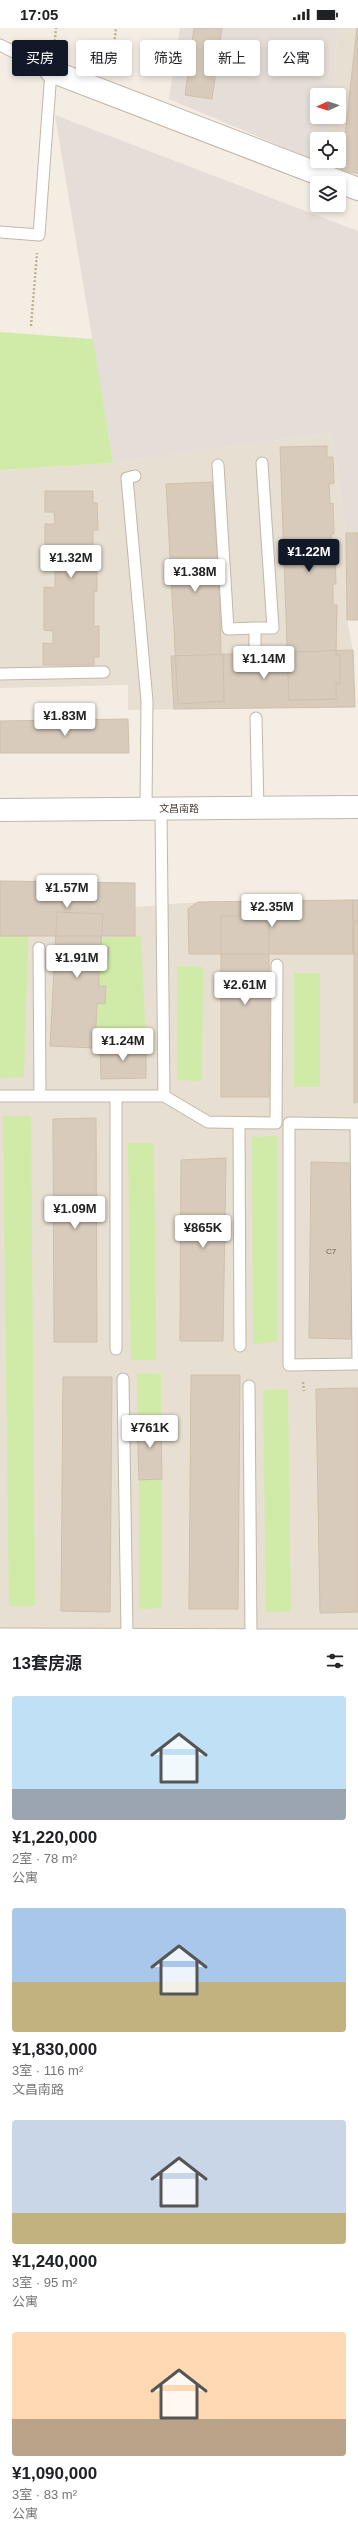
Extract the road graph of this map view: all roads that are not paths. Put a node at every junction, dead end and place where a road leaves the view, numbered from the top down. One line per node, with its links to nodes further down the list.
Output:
1 (0, 45): 2 (lane)
2 (12, 51)
3 (51, 76): 6 (lane)
4 (64, 76): 5 (street)
5 (358, 189)
6 (0, 232)
7 (262, 463): 10 (lane)
8 (218, 465): 10 (lane)
9 (135, 476): 16 (lane)
10 (255, 628): 11 (lane)
11 (256, 646)
12 (104, 672): 13 (lane)
13 (0, 674)
14 (256, 718): 17 (lane)
15 (358, 807): 17 (street, 文昌南路)
16 (153, 808): 17 (street, 文昌南路); 18 (street, 文昌南路); 24 (lane)
17 (258, 808)
18 (0, 810)
19 (39, 948): 22 (lane)
20 (276, 964): 25 (lane)
21 (0, 1096): 22 (lane)
22 (40, 1096): 23 (lane)
23 (116, 1096): 24 (lane); 28 (lane)
24 (164, 1096): 25 (lane)
25 (239, 1122): 27 (lane)
26 (357, 1124): 29 (lane); 29 (lane)
27 (240, 1346)
28 (116, 1348)
29 (358, 1364)
30 (123, 1379): 33 (lane)
31 (249, 1386): 35 (lane)
32 (0, 1634): 34 (lane)
33 (127, 1634): 34 (lane); 35 (lane)
34 (18, 1635)
35 (251, 1635): 36 (lane)
36 (358, 1636)

